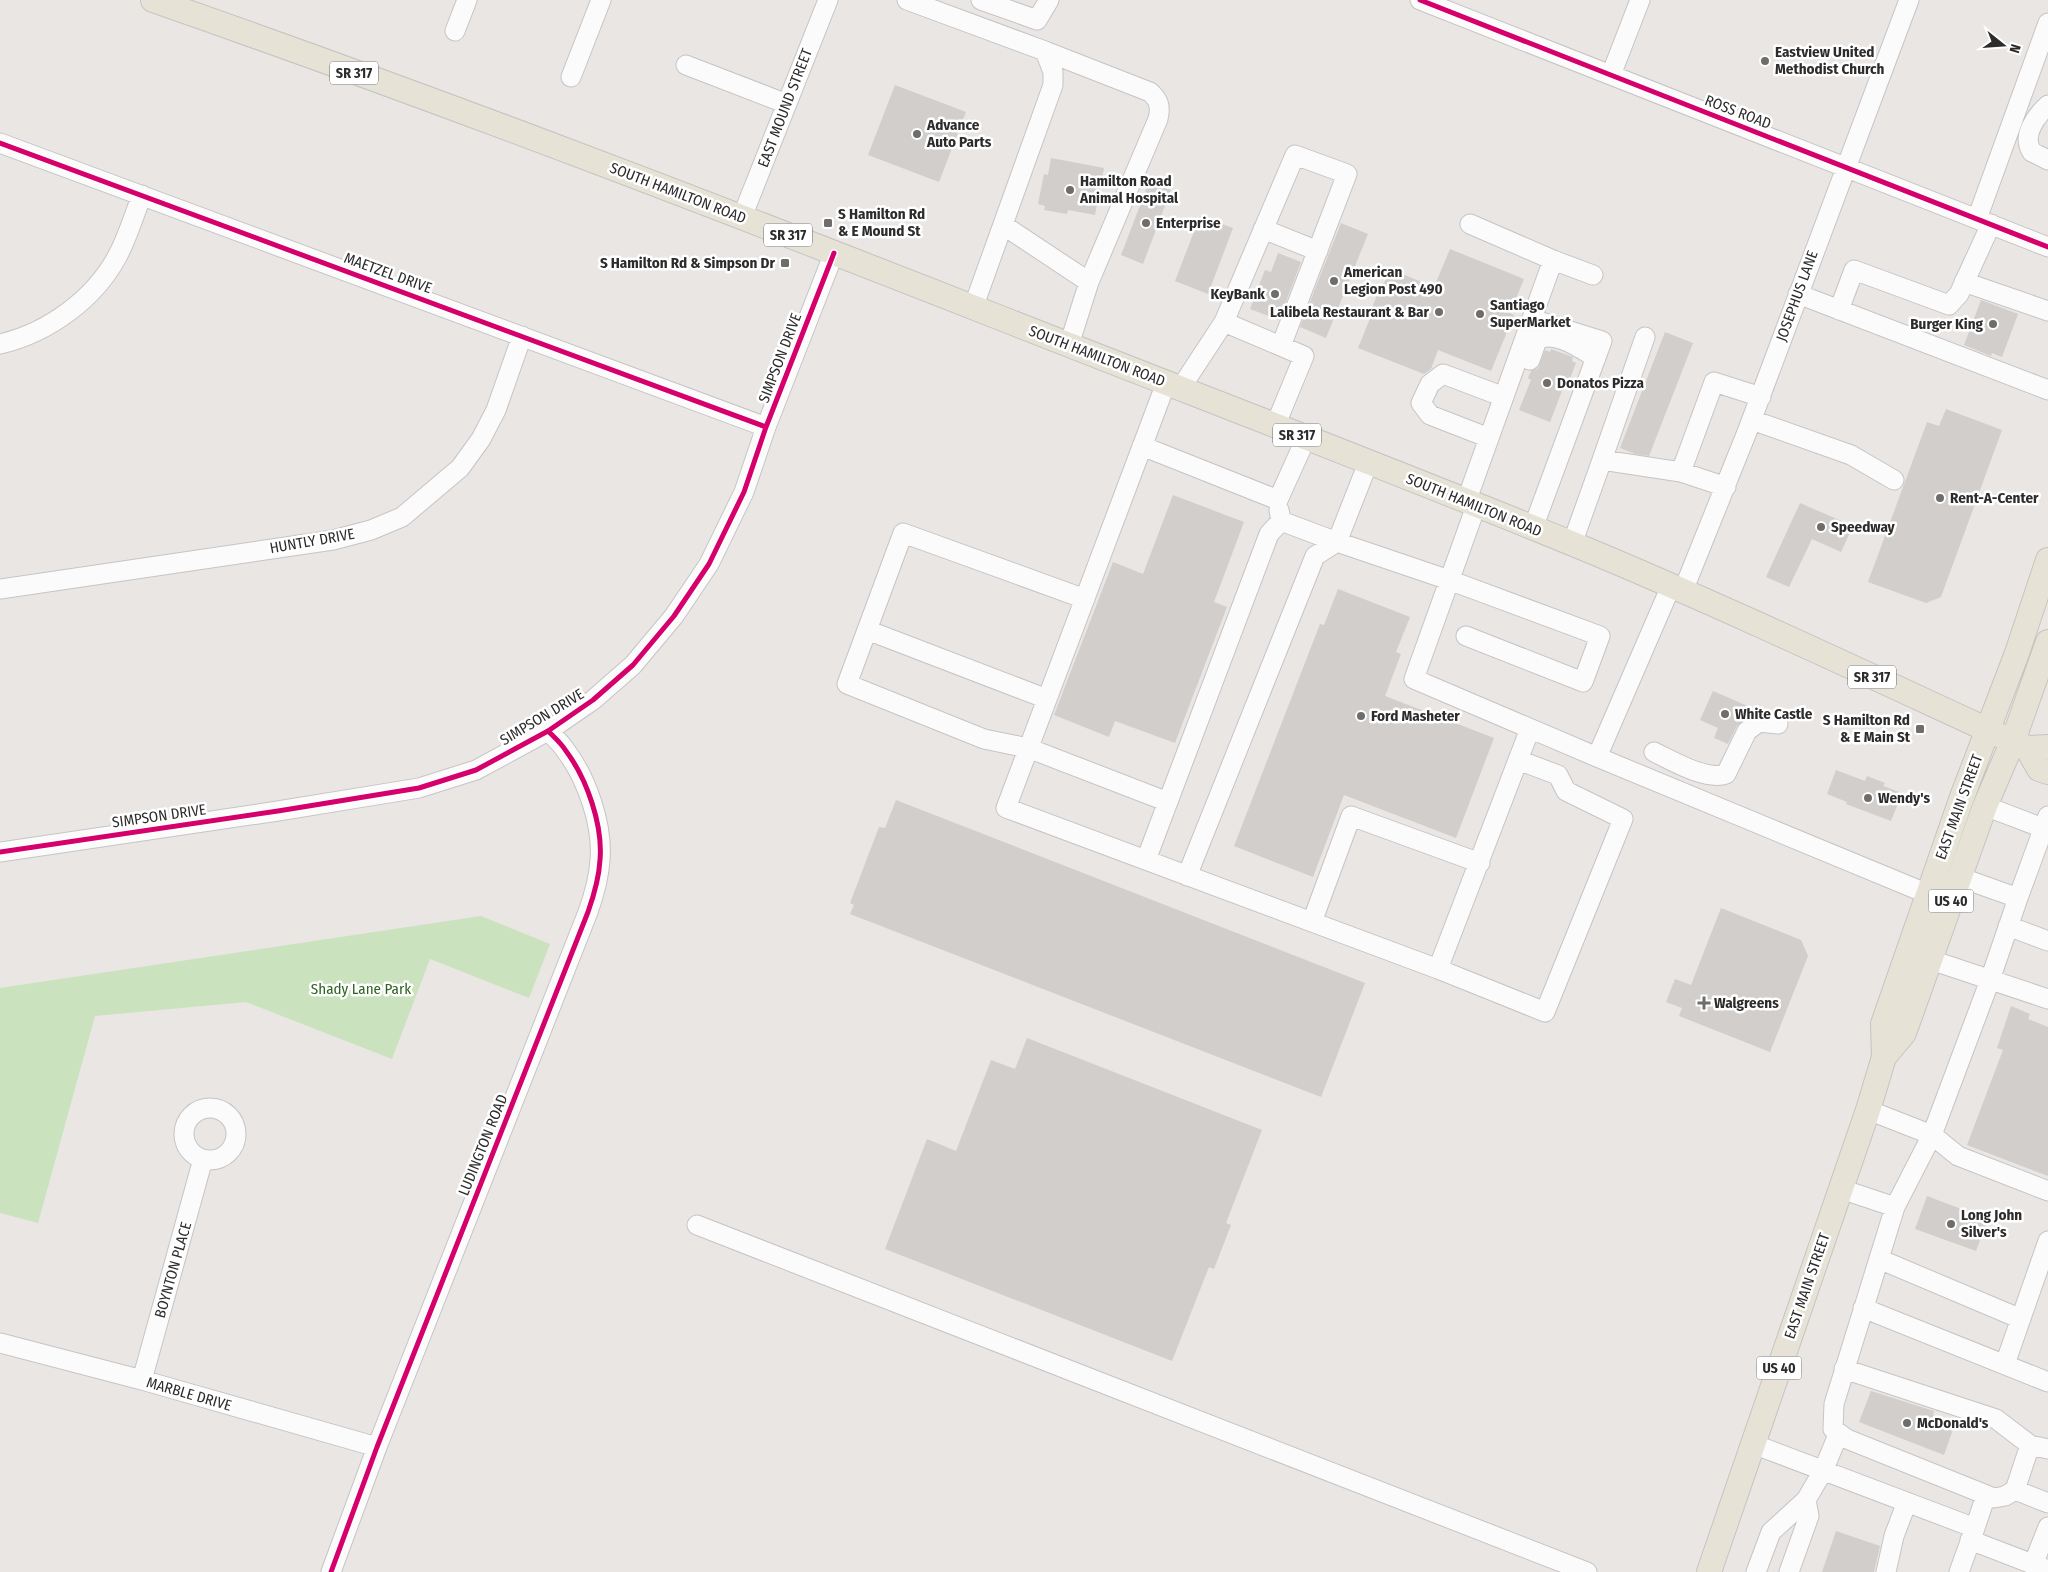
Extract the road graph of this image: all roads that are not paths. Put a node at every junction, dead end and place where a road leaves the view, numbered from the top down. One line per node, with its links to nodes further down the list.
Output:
1 (153, 0): 23 (main road, SOUTH HAMILTON ROAD / SR 317)
2 (468, 0): 12 (street)
3 (601, 0): 16 (street)
4 (828, 0): 17 (street, EAST MOUND STREET)
5 (907, 0): 13 (street)
6 (981, 0): 7 (street)
7 (1049, 0)
8 (1420, 0): 15 (street, ROSS ROAD)
9 (1640, 0): 15 (street)
10 (1909, 0): 21 (street, JOSEPHUS LANE)
11 (2048, 23): 24 (street)
12 (455, 31)
13 (1045, 51): 26 (street); 33 (street)
14 (686, 64): 17 (street)
15 (1611, 75): 21 (street, ROSS ROAD)
16 (572, 77)
17 (787, 104): 23 (street, EAST MOUND STREET)
18 (2048, 104): 20 (street)
19 (0, 143): 22 (street, MAETZEL DRIVE)
20 (2048, 160)
21 (1846, 168): 24 (street, ROSS ROAD); 35 (street, JOSEPHUS LANE)
22 (142, 195): 41 (street, MAETZEL DRIVE); 43 (street)
23 (742, 217): 30 (main road, SOUTH HAMILTON ROAD / SR 317)
24 (1984, 221): 28 (street, ROSS ROAD); 34 (street)
25 (1470, 224): 31 (street)
26 (1003, 225): 33 (street); 36 (street)
27 (1263, 229): 29 (street); 29 (street); 40 (street)
28 (2048, 247)
29 (1318, 251): 45 (street)
30 (834, 253): 36 (main road, SOUTH HAMILTON ROAD / SR 317); 53 (street, SIMPSON DRIVE)
31 (1553, 260): 32 (street); 39 (street)
32 (1592, 275)
33 (1089, 282): 44 (street)
34 (1964, 282): 37 (street); 38 (street)
35 (1798, 294): 37 (street); 50 (street, JOSEPHUS LANE)
36 (973, 308): 44 (main road, SOUTH HAMILTON ROAD / SR 317)
37 (1839, 310): 48 (street)
38 (2048, 311)
39 (1532, 319): 46 (street); 49 (street)
40 (1224, 322): 45 (street); 47 (street)
41 (522, 336): 53 (street, MAETZEL DRIVE); 70 (street, HUNTLY DRIVE)
42 (1645, 337): 57 (street)
43 (0, 344)
44 (1069, 345): 47 (main road, SOUTH HAMILTON ROAD / SR 317)
45 (1281, 346): 52 (street)
46 (1596, 358): 49 (street); 65 (street)
47 (1173, 386): 52 (main road, SOUTH HAMILTON ROAD / SR 317); 56 (street)
48 (2048, 390)
49 (1506, 393): 55 (street); 55 (street)
50 (1761, 397): 51 (street, JOSEPHUS LANE); 59 (street)
51 (1752, 420): 60 (street); 61 (street, JOSEPHUS LANE)
52 (1275, 426): 54 (main road, SOUTH HAMILTON ROAD / SR 317)
53 (766, 427): 79 (street, SIMPSON DRIVE)
54 (1306, 438): 58 (main road, SOUTH HAMILTON ROAD / SR 317); 62 (street)
55 (1489, 438): 63 (street)
56 (1142, 446): 62 (street); 72 (street)
57 (1602, 460): 59 (street); 67 (street)
58 (1368, 463): 63 (main road, SOUTH HAMILTON ROAD / SR 317); 66 (street)
59 (1681, 472): 61 (street)
60 (1894, 480)
61 (1726, 487): 71 (street, JOSEPHUS LANE)
62 (1278, 500): 64 (street)
63 (1471, 504): 65 (main road, SOUTH HAMILTON ROAD / SR 317); 69 (street)
64 (1281, 521): 66 (street); 87 (street)
65 (1533, 528): 67 (main road, SOUTH HAMILTON ROAD / SR 317)
66 (1337, 542): 69 (street); 93 (street)
67 (1572, 544): 71 (main road, SOUTH HAMILTON ROAD / SR 317)
68 (2048, 560): 80 (main road, EAST MAIN STREET / US 40)
69 (1449, 580): 74 (street); 78 (street)
70 (0, 589)
71 (1677, 589): 80 (main road, SOUTH HAMILTON ROAD / SR 317); 84 (street, JOSEPHUS LANE)
72 (1084, 599): 73 (street); 76 (street)
73 (867, 630): 76 (street); 82 (street)
74 (1466, 636)
75 (2048, 642): 81 (main road, EAST MAIN STREET / US 40)
76 (1047, 699): 82 (street)
77 (1778, 724): 83 (street)
78 (1530, 729): 84 (street); 85 (street)
79 (548, 730): 90 (street, SIMPSON DRIVE); 123 (street, LUDINGTON ROAD)
80 (1988, 730): 81 (main road, SOUTH HAMILTON ROAD / SR 317); 95 (main road, EAST MAIN STREET / US 40)
81 (2029, 745): 86 (main road); 88 (main road, EAST MAIN STREET / US 40)
82 (1028, 748): 87 (street); 91 (street)
83 (1654, 752)
84 (1597, 757): 95 (street)
85 (1518, 760): 92 (street); 101 (street)
86 (2048, 772)
87 (1168, 802): 91 (street)
88 (1986, 806): 89 (street); 94 (main road, EAST MAIN STREET / US 40)
89 (2046, 824): 96 (street)
90 (0, 852)
91 (1146, 860): 93 (street)
92 (1480, 864): 97 (street); 101 (street)
93 (1187, 876): 97 (street)
94 (1959, 878): 96 (street); 100 (main road, EAST MAIN STREET / US 40)
95 (1928, 894): 104 (main road, EAST MAIN STREET / US 40)
96 (2018, 898): 98 (street)
97 (1312, 922): 101 (street)
98 (2008, 926): 99 (street); 102 (street)
99 (2048, 941)
100 (1930, 960): 102 (street); 104 (main road, EAST MAIN STREET / US 40)
101 (1438, 969)
102 (1990, 980): 103 (street); 106 (street)
103 (2048, 999)
104 (1884, 1057): 105 (main road, EAST MAIN STREET / US 40)
105 (1868, 1110): 106 (street); 108 (main road, EAST MAIN STREET / US 40)
106 (1932, 1135): 109 (street); 110 (street)
107 (202, 1159): 119 (street, BOYNTON PLACE)
108 (1841, 1189): 110 (street); 122 (main road, EAST MAIN STREET / US 40)
109 (2048, 1191)
110 (1895, 1207): 113 (street)
111 (696, 1226): 135 (street)
112 (2048, 1241): 115 (street)
113 (1879, 1259): 114 (street); 115 (street)
114 (1863, 1308): 117 (street); 118 (street)
115 (2021, 1319): 117 (street)
116 (0, 1343): 119 (street, MARBLE DRIVE)
117 (2005, 1364): 120 (street)
118 (1844, 1369): 121 (street); 124 (street)
119 (142, 1380): 123 (street, MARBLE DRIVE)
120 (2048, 1382)
121 (1838, 1435): 125 (street); 127 (street)
122 (1753, 1444): 125 (street); 136 (main road, EAST MAIN STREET / US 40)
123 (377, 1447): 134 (street, LUDINGTON ROAD)
124 (2039, 1447): 126 (street)
125 (1823, 1471): 128 (street); 129 (street)
126 (2015, 1490): 127 (street); 130 (street)
127 (1986, 1495): 132 (street)
128 (1806, 1500): 137 (street); 138 (street)
129 (1907, 1502): 132 (street); 139 (street)
130 (2048, 1503)
131 (2048, 1527): 133 (street)
132 (1973, 1534): 133 (street); 140 (street)
133 (2041, 1568)
134 (330, 1572)
135 (1587, 1572)
136 (1709, 1572)
137 (1756, 1572)
138 (1789, 1572)
139 (1886, 1572)
140 (1959, 1572)

